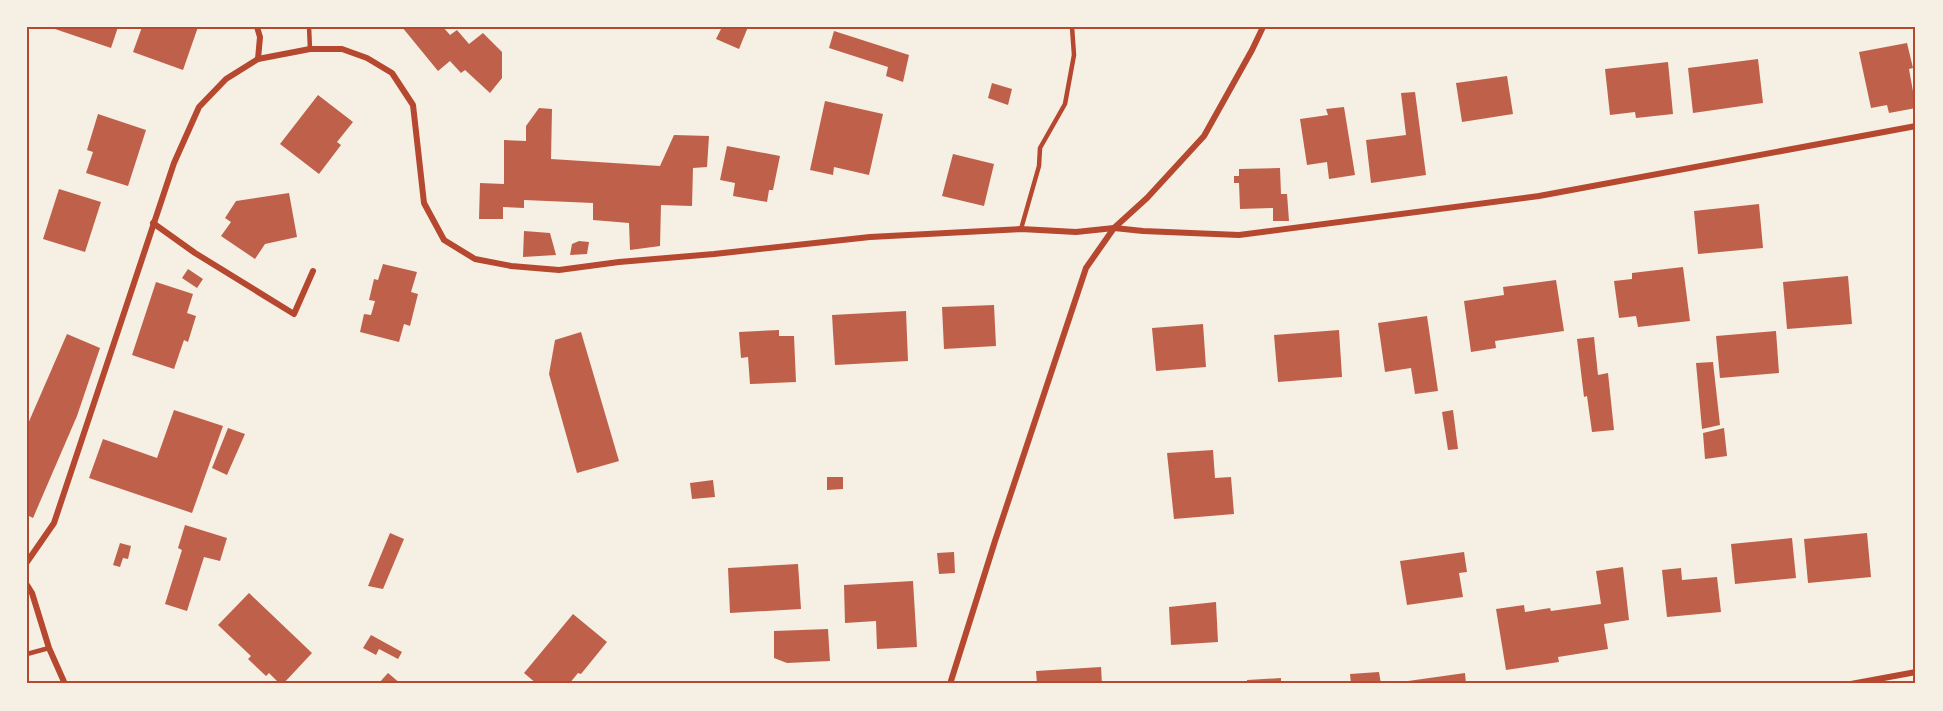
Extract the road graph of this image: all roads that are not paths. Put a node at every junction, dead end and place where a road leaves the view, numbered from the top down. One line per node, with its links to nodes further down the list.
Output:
1 (257, 27): 6 (street)
2 (309, 27): 5 (lane)
3 (1072, 27): 10 (lane)
4 (1263, 27): 9 (street)
5 (310, 49): 6 (street); 10 (street)
6 (258, 59): 8 (street)
7 (1916, 126): 9 (street)
8 (153, 223): 11 (street); 12 (street)
9 (1114, 228): 10 (street); 18 (street)
10 (1021, 229)
11 (313, 271)
12 (27, 562)
13 (27, 585): 14 (street)
14 (49, 648): 15 (lane); 17 (street)
15 (27, 654)
16 (1916, 672): 19 (street)
17 (65, 684)
18 (950, 684)
19 (1851, 684)

